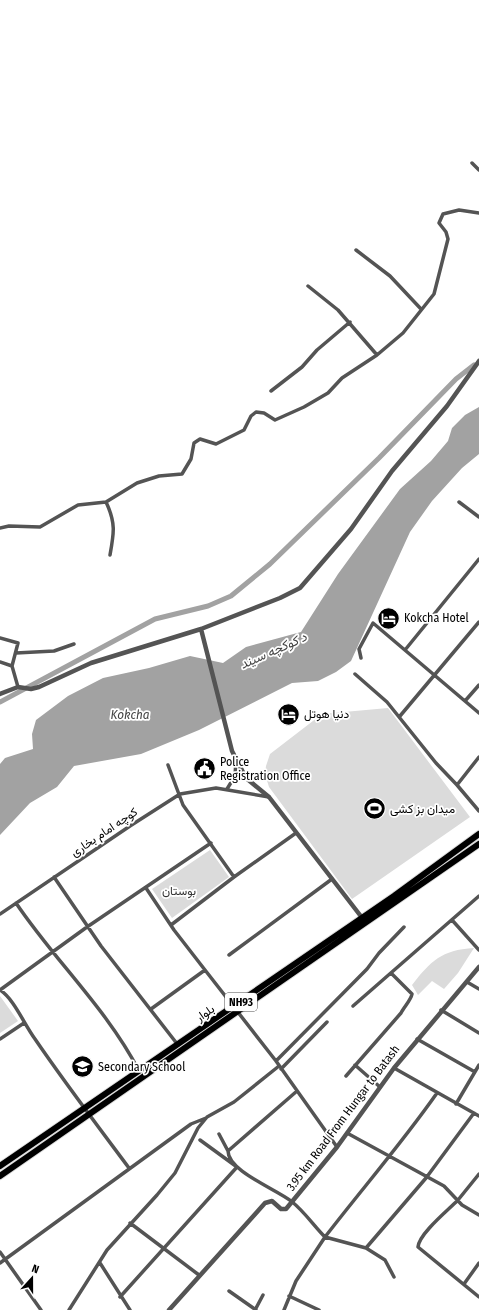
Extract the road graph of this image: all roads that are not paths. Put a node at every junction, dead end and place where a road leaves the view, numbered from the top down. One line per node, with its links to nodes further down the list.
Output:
1 (472, 163): 2 (street)
2 (479, 170)
3 (479, 213): 6 (street)
4 (356, 250): 6 (street)
5 (308, 286): 7 (street)
6 (421, 309): 8 (street)
7 (350, 322): 8 (street); 10 (street)
8 (378, 355): 11 (street)
9 (479, 361): 18 (street)
10 (270, 391)
11 (106, 502): 14 (street); 15 (street)
12 (459, 502): 13 (street)
13 (479, 517)
14 (0, 528)
15 (110, 556)
16 (479, 559): 21 (street)
17 (479, 622): 27 (street)
18 (201, 629): 29 (street); 35 (street)
19 (0, 638): 22 (street)
20 (74, 644): 22 (street)
21 (405, 650): 23 (street); 27 (street)
22 (16, 653): 25 (street)
23 (361, 658)
24 (0, 662): 25 (street)
25 (12, 666): 29 (street)
26 (355, 674): 33 (street)
27 (434, 675): 31 (street); 33 (street)
28 (479, 685): 31 (street)
29 (18, 687): 30 (street)
30 (0, 694)
31 (465, 701): 32 (street)
32 (479, 713)
33 (400, 716): 37 (street)
34 (479, 757): 37 (street)
35 (236, 760): 38 (street); 40 (street)
36 (168, 765): 39 (street)
37 (458, 785): 41 (street)
38 (228, 789): 39 (street, کوچه امام بخاری); 40 (street, کوچه امام بخاری)
39 (180, 794): 44 (street); 46 (street, کوچه امام بخاری)
40 (269, 797): 42 (street)
41 (479, 811)
42 (296, 833): 47 (street); 48 (street)
43 (479, 834): 53 (main road, بلوار / NH93)
44 (211, 843): 47 (street); 49 (street)
45 (479, 845): 55 (main road, بلوار / NH93)
46 (54, 877): 51 (street, کوچه امام بخاری); 57 (street)
47 (234, 877): 56 (street)
48 (332, 879): 53 (street); 61 (street)
49 (146, 888): 56 (street); 57 (street)
50 (479, 896): 54 (street)
51 (16, 903): 52 (street, کوچه امام بخاری); 60 (street)
52 (0, 914)
53 (361, 917): 55 (street); 70 (main road, بلوار / NH93)
54 (452, 920): 59 (street); 64 (street)
55 (366, 924): 70 (main road, بلوار / NH93)
56 (171, 925): 63 (street)
57 (87, 927): 60 (street); 69 (street)
58 (404, 927): 79 (street)
59 (479, 950)
60 (53, 951): 67 (street); 84 (street)
61 (229, 955)
62 (479, 967): 65 (street, 3.95 km Road From Hungar to Batash)
63 (205, 970): 69 (street); 70 (street)
64 (391, 973): 68 (street); 80 (street)
65 (467, 982): 66 (street); 71 (street, 3.95 km Road From Hungar to Batash)
66 (479, 989)
67 (0, 990): 73 (street)
68 (353, 1006)
69 (151, 1009): 78 (street)
70 (236, 1009): 75 (main road, بلوار / NH93); 79 (street)
71 (441, 1010): 74 (street); 77 (street, 3.95 km Road From Hungar to Batash)
72 (327, 1022): 82 (street)
73 (24, 1023): 76 (street); 91 (street)
74 (479, 1033)
75 (197, 1036): 78 (main road, بلوار / NH93); 93 (main road, بلوار / NH93)
76 (0, 1039)
77 (417, 1039): 83 (street, 3.95 km Road From Hungar to Batash); 85 (street)
78 (178, 1046): 84 (main road, بلوار / NH93)
79 (276, 1061): 82 (street)
80 (355, 1065): 86 (street); 87 (street)
81 (479, 1065): 85 (street)
82 (280, 1067): 88 (street); 95 (street)
83 (394, 1068): 87 (street, 3.95 km Road From Hungar to Batash); 89 (street)
84 (139, 1072): 91 (main road, بلوار / NH93)
85 (475, 1072): 90 (street)
86 (346, 1076)
87 (380, 1087): 96 (street, 3.95 km Road From Hungar to Batash)
88 (297, 1091): 99 (street); 100 (street)
89 (437, 1093): 90 (street); 101 (street)
90 (456, 1104): 92 (street)
91 (85, 1109): 93 (street); 102 (main road, بلوار / NH93)
92 (474, 1113): 94 (street); 107 (street)
93 (90, 1115): 104 (street); 106 (main road, بلوار / NH93)
94 (479, 1116)
95 (207, 1117): 104 (street); 111 (street)
96 (347, 1133): 99 (street, 3.95 km Road From Hungar to Batash); 101 (street)
97 (218, 1134): 100 (street)
98 (200, 1140): 103 (street)
99 (337, 1147): 109 (street, 3.95 km Road From Hungar to Batash)
100 (228, 1151): 103 (street)
101 (390, 1158): 107 (street); 112 (street)
102 (0, 1166)
103 (237, 1167): 109 (street); 113 (street)
104 (129, 1168): 116 (street)
105 (479, 1174): 108 (street)
106 (0, 1176)
107 (426, 1178): 108 (street); 114 (street)
108 (457, 1200): 110 (street); 122 (street)
109 (292, 1201): 112 (street); 120 (street, 3.95 km Road From Hungar to Batash)
110 (479, 1215)
111 (130, 1223): 113 (street); 119 (street)
112 (325, 1237): 114 (street); 125 (street)
113 (164, 1248): 120 (street); 126 (street)
114 (366, 1248): 121 (street)
115 (0, 1252): 116 (street)
116 (5, 1259): 118 (street); 128 (street)
117 (479, 1262): 122 (street)
118 (0, 1263)
119 (100, 1263): 126 (street); 129 (street)
120 (199, 1276): 131 (street, 3.95 km Road From Hungar to Batash)
121 (394, 1277)
122 (464, 1284): 127 (street)
123 (229, 1291): 132 (street)
124 (263, 1295): 132 (street)
125 (289, 1296): 133 (street); 134 (street)
126 (120, 1297): 130 (street)
127 (479, 1297)
128 (41, 1310)
129 (69, 1310)
130 (130, 1310)
131 (169, 1310)
132 (256, 1310)
133 (284, 1310)
134 (319, 1310)

